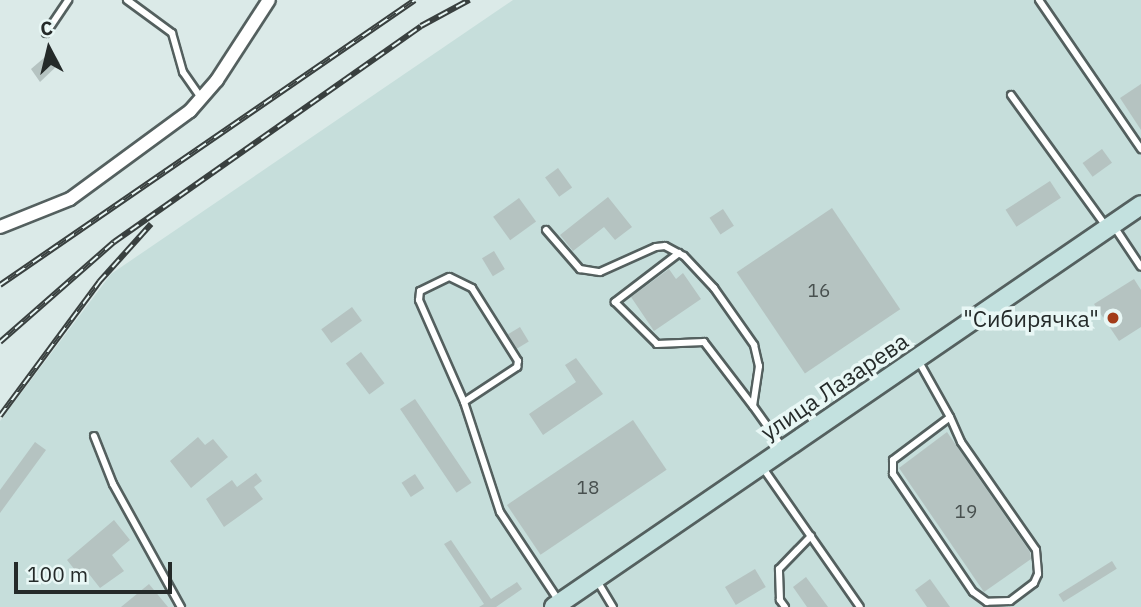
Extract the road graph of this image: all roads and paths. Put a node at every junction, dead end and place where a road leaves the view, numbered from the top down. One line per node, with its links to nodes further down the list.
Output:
1 (68, 0): 5 (lane)
2 (127, 0): 7 (lane)
3 (269, 0): 7 (street)
4 (1039, 0): 8 (lane)
5 (46, 33)
6 (1011, 95): 10 (lane)
7 (202, 100): 11 (street)
8 (1141, 149)
9 (1141, 205): 10 (main road, улица Лазарева)
10 (1110, 226): 14 (lane); 15 (main road, улица Лазарева)
11 (0, 227)
12 (546, 230): 13 (lane)
13 (679, 253): 17 (lane); 17 (lane)
14 (1141, 267)
15 (918, 358): 18 (lane); 20 (main road, улица Лазарева)
16 (464, 402): 16 (lane); 24 (lane)
17 (753, 406): 20 (lane)
18 (950, 417): 18 (lane)
19 (94, 436): 25 (lane)
20 (784, 450): 21 (main road, улица Лазарева)
21 (761, 466): 22 (lane); 23 (main road, улица Лазарева)
22 (811, 536): 27 (lane); 28 (lane)
23 (596, 579): 24 (main road, улица Лазарева); 26 (lane)
24 (557, 605)
25 (181, 607)
26 (613, 607)
27 (785, 607)
28 (860, 607)

